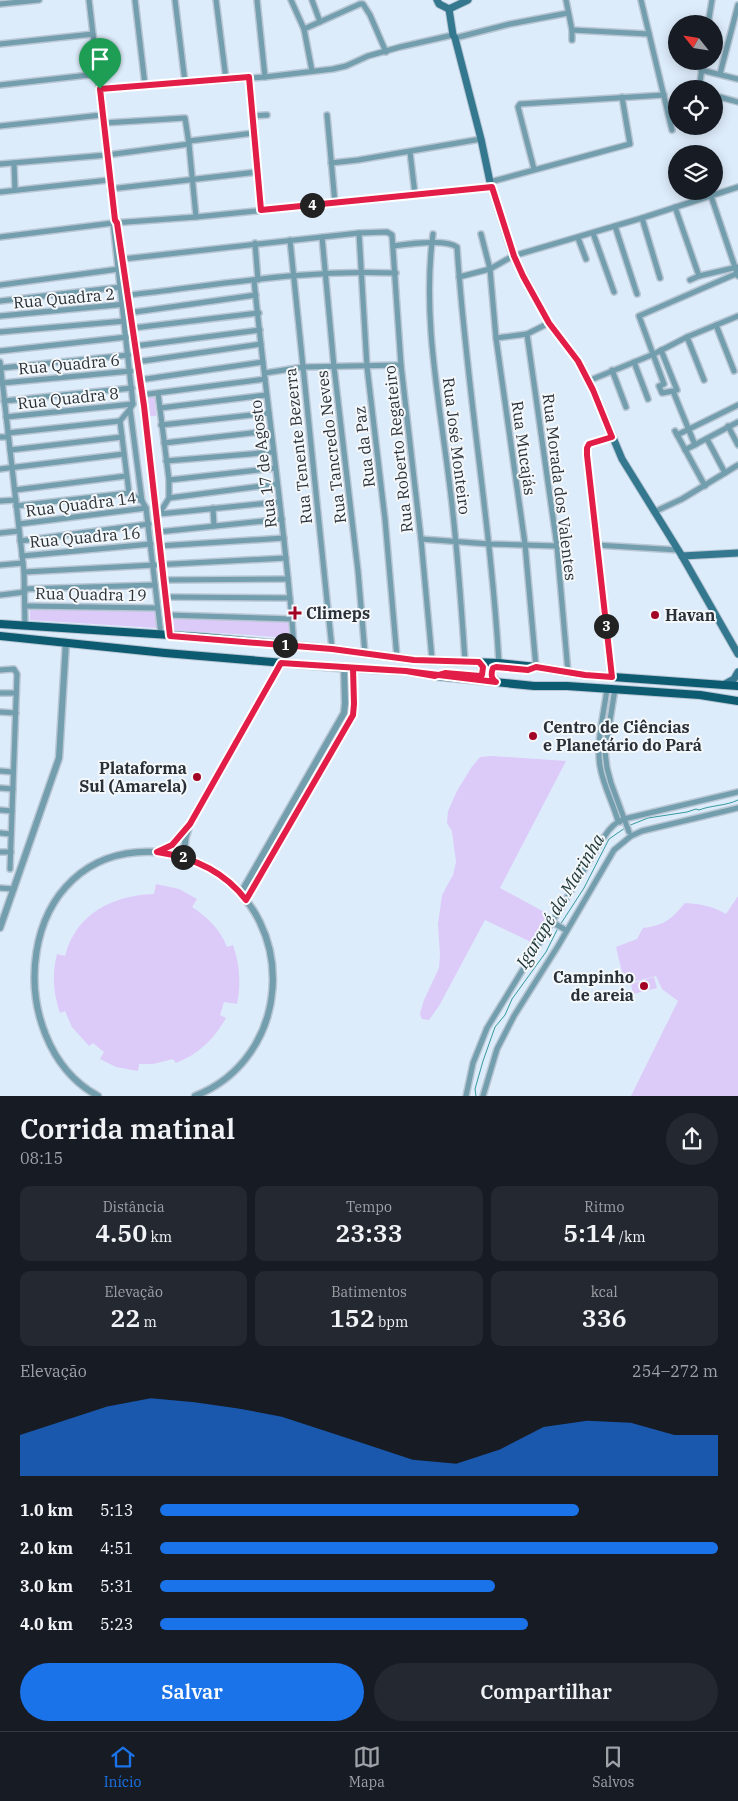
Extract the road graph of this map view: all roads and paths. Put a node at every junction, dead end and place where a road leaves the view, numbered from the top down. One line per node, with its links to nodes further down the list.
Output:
1 (40, 0): 14 (street)
2 (89, 0): 22 (street)
3 (135, 0): 39 (street)
4 (175, 0): 37 (street)
5 (216, 0): 34 (street)
6 (257, 0): 33 (street)
7 (291, 0): 20 (street)
8 (312, 0): 19 (street)
9 (436, 0): 16 (main road)
10 (468, 0): 16 (main road)
11 (566, 0): 17 (street)
12 (641, 0): 23 (street)
13 (712, 0): 18 (street)
14 (0, 4)
15 (738, 5): 31 (street)
16 (449, 9): 24 (main road)
17 (568, 13): 21 (street); 24 (street)
18 (710, 15)
19 (320, 22): 20 (street); 27 (street)
20 (304, 28): 29 (street)
21 (572, 30): 23 (street); 25 (street)
22 (93, 34): 26 (street); 30 (street)
23 (649, 34): 41 (street)
24 (454, 36): 27 (street); 53 (main road)
25 (572, 40)
26 (0, 44)
27 (386, 52): 29 (street)
28 (701, 70): 31 (street); 36 (street)
29 (312, 71): 33 (street)
30 (98, 74): 38 (street); 40 (street)
31 (720, 74): 35 (street)
32 (249, 77): 33 (street); 34 (street); 48 (street)
33 (264, 77)
34 (226, 79): 37 (street)
35 (738, 79)
36 (700, 80)
37 (185, 82): 39 (street)
38 (0, 85)
39 (145, 85): 40 (street)
40 (100, 89): 46 (street)
41 (664, 95): 42 (street); 45 (street)
42 (622, 97): 60 (street); 60 (street)
43 (723, 98): 44 (street)
44 (738, 102)
45 (668, 112)
46 (102, 115): 50 (street); 51 (street)
47 (267, 115): 48 (street)
48 (252, 116): 52 (street)
49 (327, 116): 58 (street)
50 (104, 123): 54 (street); 56 (street)
51 (0, 126)
52 (254, 133): 54 (street); 61 (street)
53 (481, 139): 55 (street); 64 (main road)
54 (189, 142): 56 (street); 62 (street)
55 (410, 152): 58 (street); 70 (street)
56 (106, 155): 57 (street); 63 (street)
57 (14, 163): 59 (street); 67 (street)
58 (331, 163): 73 (street)
59 (0, 164)
60 (534, 169): 64 (street)
61 (258, 172): 62 (street); 75 (street)
62 (192, 179): 66 (street); 76 (street)
63 (109, 180): 66 (street); 67 (street)
64 (491, 184): 70 (street); 91 (main road)
65 (738, 187): 69 (street)
66 (110, 189): 78 (street)
67 (15, 190): 68 (street)
68 (0, 192)
69 (723, 192)
70 (415, 194): 73 (street)
71 (698, 200): 74 (street)
72 (712, 200): 97 (street)
73 (335, 203): 75 (street)
74 (675, 207): 77 (street); 101 (street)
75 (261, 210): 76 (street)
76 (196, 217): 78 (street)
77 (642, 218): 79 (street); 103 (street)
78 (115, 222): 84 (street); 92 (street); 94 (street)
79 (615, 226): 81 (street); 109 (street)
80 (359, 233): 85 (street); 90 (street, Rua Roberto Regateiro); 96 (street, Rua da Paz)
81 (592, 233): 86 (street); 108 (street)
82 (433, 234): 89 (street, Rua José Monteiro)
83 (481, 234): 95 (street, Rua Mucajás)
84 (0, 237)
85 (322, 238): 87 (street); 99 (street, Rua Tancredo Neves)
86 (578, 238): 91 (street); 93 (street)
87 (290, 240): 88 (street); 100 (street, Rua Tenente Bezerra)
88 (255, 244): 92 (street); 104 (street, Rua 17 de Agosto)
89 (431, 244): 90 (street); 102 (street); 218 (street, Rua José Monteiro)
90 (393, 246): 98 (street, Rua Roberto Regateiro)
91 (514, 256): 95 (street); 121 (main road)
92 (123, 259): 110 (street)
93 (586, 259)
94 (120, 269): 106 (street); 107 (street)
95 (490, 269): 102 (street); 129 (street, Rua Mucajás)
96 (361, 271): 98 (street); 99 (street); 143 (street, Rua da Paz)
97 (737, 271): 101 (street); 134 (street)
98 (396, 273): 141 (street, Rua Roberto Regateiro)
99 (325, 274): 100 (street); 142 (street, Rua Tancredo Neves)
100 (293, 276): 104 (street); 144 (street, Rua Tenente Bezerra)
101 (699, 276): 105 (street)
102 (459, 277): 220 (street)
103 (660, 278)
104 (256, 280): 110 (street); 111 (street, Rua 17 de Agosto)
105 (690, 280)
106 (0, 284)
107 (121, 287): 112 (street); 114 (street)
108 (614, 292)
109 (638, 294)
110 (128, 295): 113 (street)
111 (256, 296): 115 (street, Rua Quadra 2); 116 (street, Rua 17 de Agosto)
112 (0, 301)
113 (130, 304): 114 (street, Rua Quadra 2); 115 (street)
114 (123, 305): 117 (street); 118 (street, Rua Quadra 2)
115 (131, 312): 117 (street, Rua Quadra 2); 123 (street)
116 (258, 313): 123 (street); 124 (street, Rua 17 de Agosto)
117 (124, 314): 120 (street)
118 (0, 316)
119 (738, 316): 122 (street)
120 (125, 322): 125 (street); 127 (street)
121 (549, 323): 126 (street); 153 (main road)
122 (716, 325): 128 (street); 149 (street)
123 (132, 328): 131 (street)
124 (260, 330): 130 (street, Rua 17 de Agosto); 131 (street)
125 (0, 332)
126 (527, 334): 129 (street); 224 (street, Rua Morada dos Valentes)
127 (127, 337): 133 (street); 135 (street)
128 (687, 337): 132 (street); 152 (street)
129 (496, 338): 221 (street, Rua Mucajás)
130 (261, 344): 137 (street); 138 (street, Rua 17 de Agosto)
131 (135, 346): 137 (street)
132 (661, 350): 134 (street); 156 (street)
133 (0, 351)
134 (654, 354): 139 (street); 173 (street)
135 (128, 355): 140 (street); 146 (street)
136 (0, 362): 146 (street)
137 (137, 362): 140 (street); 148 (street)
138 (263, 362): 150 (street, Rua 17 de Agosto); 151 (street)
139 (634, 362): 145 (street); 160 (street)
140 (129, 363): 147 (street)
141 (401, 365): 143 (street); 216 (street, Rua Roberto Regateiro)
142 (334, 367): 143 (street); 144 (street); 253 (street, Rua Tancredo Neves)
143 (367, 367): 255 (street, Rua da Paz)
144 (303, 368): 150 (street); 252 (street, Rua Tenente Bezerra)
145 (612, 370): 153 (street); 164 (street)
146 (1, 371): 154 (street)
147 (130, 371): 148 (street, Rua Quadra 6); 154 (street, Rua Quadra 6); 155 (street)
148 (138, 371): 151 (street)
149 (734, 371)
150 (265, 376): 157 (street); 159 (street, Rua 17 de Agosto)
151 (138, 380): 158 (street)
152 (704, 380)
153 (588, 381): 176 (main road)
154 (2, 383): 161 (street)
155 (132, 388): 161 (street); 163 (street)
156 (677, 390)
157 (158, 393): 158 (street); 165 (street)
158 (141, 395): 207 (street)
159 (266, 395): 165 (street); 166 (street, Rua 17 de Agosto)
160 (648, 400)
161 (3, 404): 167 (street)
162 (738, 405): 173 (street)
163 (132, 407): 167 (street, Rua Quadra 8); 168 (street); 200 (street)
164 (626, 407)
165 (160, 408): 170 (street)
166 (269, 413): 170 (street); 172 (street, Rua 17 de Agosto)
167 (6, 417): 174 (street)
168 (120, 421): 174 (street); 175 (street)
169 (738, 422): 171 (street)
170 (161, 425): 179 (street)
171 (728, 426): 178 (street); 181 (street)
172 (270, 430): 179 (street); 184 (street, Rua 17 de Agosto)
173 (689, 430): 180 (street); 183 (street)
174 (8, 435): 177 (street); 182 (street)
175 (122, 437): 182 (street); 185 (street)
176 (612, 437): 206 (main road); 222 (street)
177 (0, 438)
178 (707, 438): 180 (street); 191 (street)
179 (164, 443): 186 (street)
180 (696, 445): 183 (street)
181 (738, 445)
182 (10, 450): 188 (street)
183 (685, 450): 195 (street)
184 (274, 452): 186 (street); 189 (street, Rua 17 de Agosto)
185 (124, 454): 188 (street); 192 (street)
186 (166, 461): 193 (street)
187 (738, 465): 191 (street)
188 (12, 468): 190 (street); 196 (street)
189 (275, 468): 193 (street); 194 (street, Rua 17 de Agosto)
190 (0, 469)
191 (725, 473): 195 (street)
192 (126, 476): 196 (street); 197 (street)
193 (169, 480): 198 (street)
194 (277, 484): 198 (street); 202 (street, Rua 17 de Agosto)
195 (705, 486): 206 (street)
196 (15, 490): 199 (street)
197 (129, 493): 200 (street); 203 (street)
198 (169, 498): 207 (street)
199 (16, 500): 201 (street); 203 (street)
200 (142, 501): 204 (street)
201 (0, 502)
202 (279, 502): 205 (street); 208 (street, Rua 17 de Agosto)
203 (16, 506): 209 (street)
204 (146, 508): 209 (street, Rua Quadra 14); 210 (street)
205 (213, 508): 207 (street); 211 (street)
206 (654, 512): 225 (main road)
207 (158, 514): 213 (street)
208 (282, 519): 211 (street); 215 (street, Rua 17 de Agosto)
209 (18, 524): 212 (street)
210 (149, 524): 217 (street); 219 (street)
211 (214, 526): 213 (street)
212 (19, 531): 214 (street); 217 (street)
213 (158, 532): 223 (street)
214 (0, 533)
215 (284, 538): 223 (street); 228 (street, Rua 17 de Agosto)
216 (421, 539): 218 (street); 256 (street, Rua Roberto Regateiro)
217 (20, 541): 227 (street)
218 (457, 541): 220 (street); 257 (street, Rua José Monteiro)
219 (151, 544): 227 (street, Rua Quadra 16); 230 (street)
220 (489, 544): 221 (street); 260 (street)
221 (524, 544): 224 (street); 261 (street, Rua Mucajás)
222 (596, 545): 225 (street); 268 (street)
223 (160, 546): 231 (street)
224 (557, 546): 265 (street, Rua Morada dos Valentes)
225 (680, 553): 226 (main road); 254 (main road)
226 (738, 553)
227 (22, 556): 229 (street)
228 (286, 558): 231 (street); 234 (street, Rua 17 de Agosto)
229 (23, 563): 232 (street); 233 (street)
230 (153, 564): 231 (street); 233 (street); 236 (street)
231 (161, 564): 235 (street)
232 (0, 565)
233 (24, 572): 237 (street)
234 (288, 579): 235 (street); 240 (street, Rua 17 de Agosto)
235 (163, 580): 239 (street)
236 (155, 585): 237 (street); 242 (street)
237 (25, 590): 238 (street); 241 (street)
238 (0, 595)
239 (165, 597): 240 (street); 243 (street)
240 (290, 598): 244 (street, Rua 17 de Agosto)
241 (25, 606): 242 (street, Rua Quadra 19); 246 (street)
242 (157, 608): 247 (street)
243 (167, 615): 244 (street); 249 (street)
244 (292, 619): 251 (street, Rua 17 de Agosto)
245 (0, 624): 246 (main road)
246 (25, 626): 247 (main road)
247 (161, 635): 249 (main road)
248 (0, 636): 250 (main road)
249 (170, 636): 251 (main road)
250 (66, 642): 259 (main road); 297 (street)
251 (294, 646): 252 (main road)
252 (332, 649): 253 (main road)
253 (365, 654): 255 (main road)
254 (738, 654)
255 (397, 658): 256 (main road)
256 (432, 659): 257 (main road)
257 (465, 661): 258 (main road)
258 (479, 662): 260 (main road); 267 (main road)
259 (281, 663): 262 (main road); 287 (street)
260 (499, 665): 261 (main road); 269 (main road)
261 (536, 667): 265 (main road)
262 (344, 668): 263 (main road); 298 (street)
263 (353, 668): 267 (main road); 300 (street)
264 (0, 670): 274 (street)
265 (568, 672): 268 (main road)
266 (738, 672): 270 (main road)
267 (435, 676): 269 (main road)
268 (612, 677): 270 (main road)
269 (496, 682): 272 (main road)
270 (723, 686): 271 (main road)
271 (738, 686)
272 (611, 689): 275 (main road); 286 (street)
273 (0, 693): 274 (street)
274 (16, 693): 277 (street)
275 (738, 701)
276 (0, 712): 277 (street)
277 (16, 713): 279 (street)
278 (0, 771): 279 (street)
279 (13, 772): 281 (street)
280 (0, 788): 281 (street)
281 (13, 789): 285 (street)
282 (738, 792): 286 (street)
283 (738, 808): 309 (street)
284 (0, 810): 285 (street)
285 (12, 811): 290 (street)
286 (622, 822): 288 (street); 301 (street)
287 (190, 824): 293 (street); 294 (street)
288 (629, 832)
289 (0, 834): 290 (street)
290 (11, 834): 292 (street)
291 (0, 852): 292 (street)
292 (11, 852): 295 (street)
293 (157, 852): 294 (street); 299 (street)
294 (188, 859): 298 (street)
295 (10, 869)
296 (0, 888): 297 (street)
297 (14, 889): 302 (street)
298 (241, 893): 300 (street)
299 (53, 895)
300 (246, 900): 307 (street)
301 (552, 922): 303 (street); 308 (street)
302 (0, 928)
303 (564, 929)
304 (58, 1070): 305 (street)
305 (88, 1094): 306 (street)
306 (98, 1096)
307 (195, 1096)
308 (466, 1096)
309 (483, 1096)

